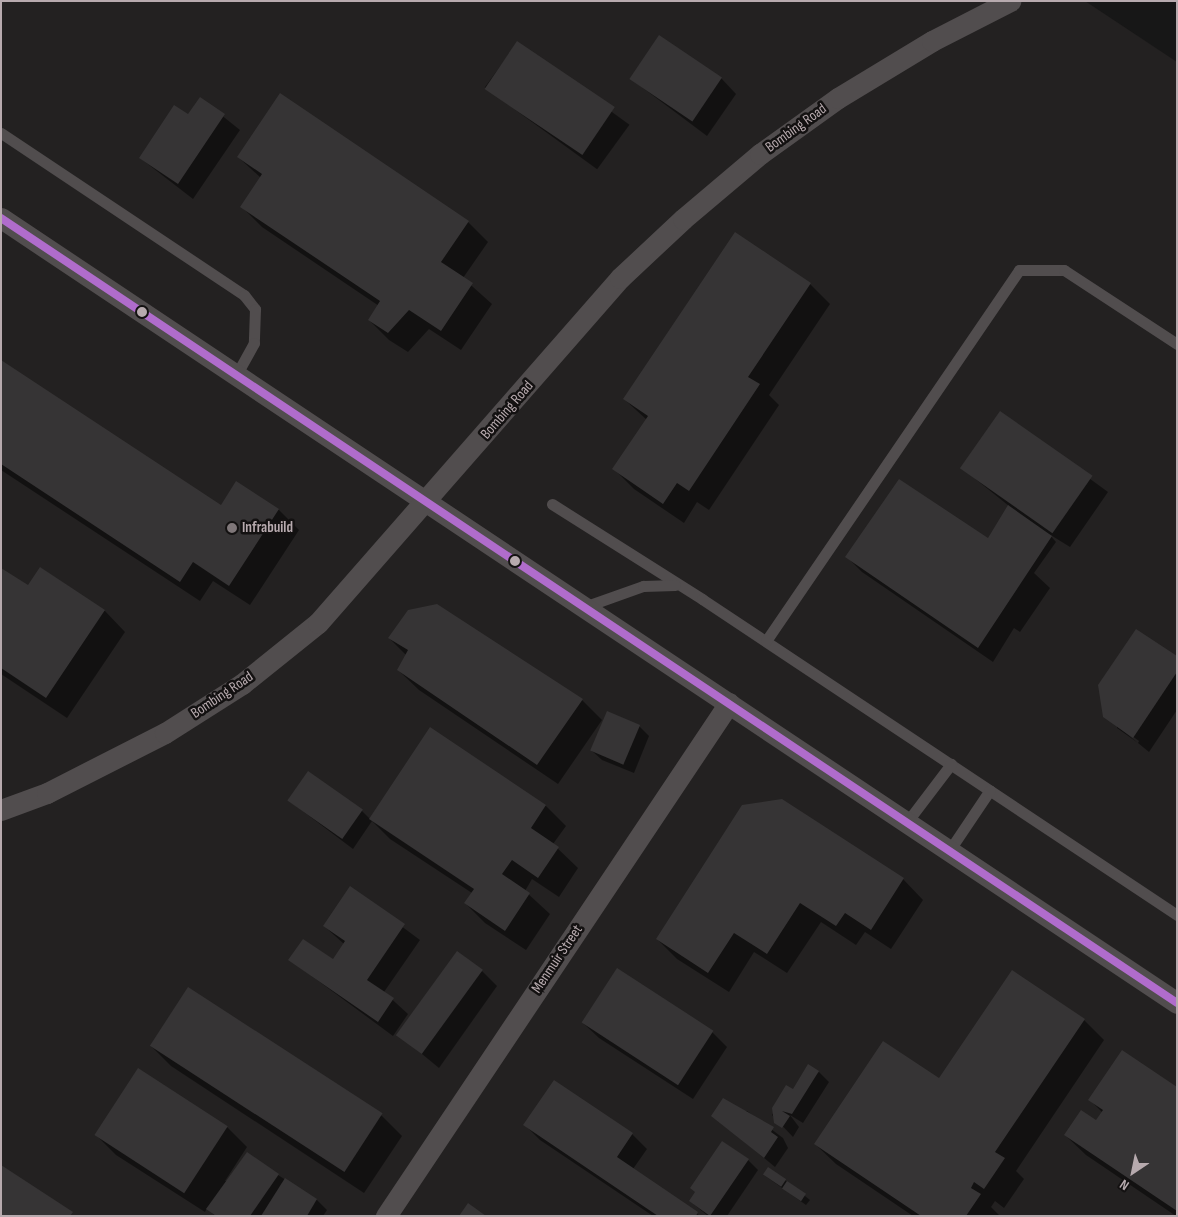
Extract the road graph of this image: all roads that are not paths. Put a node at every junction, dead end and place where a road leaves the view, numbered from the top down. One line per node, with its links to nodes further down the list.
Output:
1 (1010, 1): 6 (street, Bombing Road)
2 (1, 133): 5 (lane)
3 (1, 218): 5 (street)
4 (1177, 344): 10 (lane)
5 (236, 375): 6 (street)
6 (427, 503): 9 (street); 14 (street, Bombing Road)
7 (552, 504): 8 (lane)
8 (675, 585): 9 (lane); 10 (lane)
9 (584, 607): 11 (street)
10 (766, 641): 12 (lane)
11 (728, 703): 15 (street); 19 (street, Menmuir Street)
12 (951, 764): 13 (lane); 15 (lane)
13 (990, 790): 16 (lane); 17 (lane)
14 (1, 810)
15 (907, 822): 16 (street)
16 (949, 851): 18 (street)
17 (1175, 910)
18 (1177, 1003)
19 (386, 1216)

